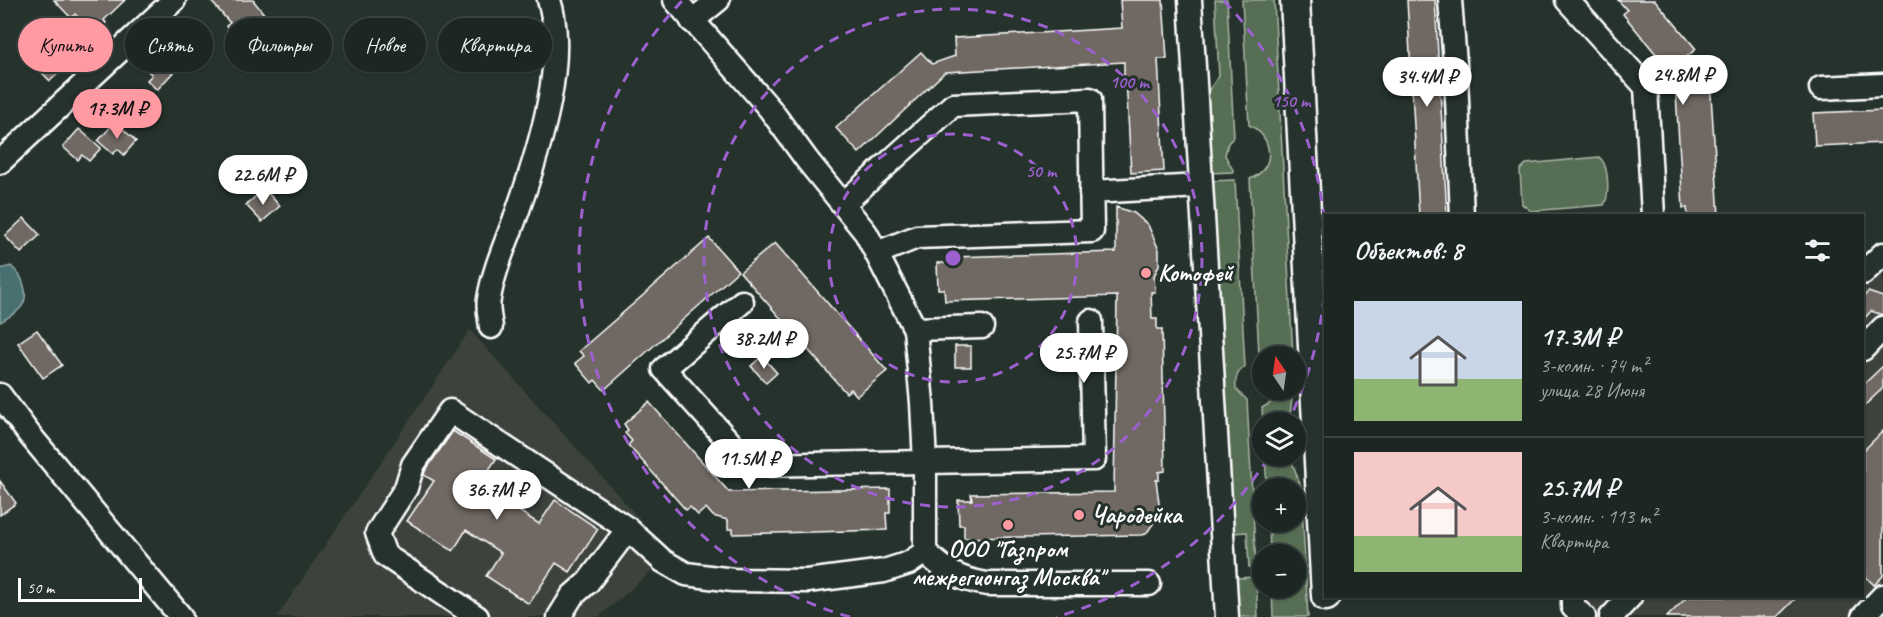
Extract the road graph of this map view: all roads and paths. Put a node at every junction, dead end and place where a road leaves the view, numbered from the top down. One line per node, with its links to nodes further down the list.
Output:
1 (174, 0): 12 (street)
2 (549, 0): 23 (street)
3 (675, 0): 9 (street)
4 (718, 0): 9 (street)
5 (1190, 0): 13 (street)
6 (1294, 0): 30 (main road)
7 (1450, 0): 16 (street)
8 (1567, 0): 17 (street)
9 (693, 21): 15 (street)
10 (1883, 85): 11 (street)
11 (1821, 88)
12 (0, 162)
13 (1200, 186): 14 (street); 42 (street)
14 (1091, 192): 15 (street); 18 (street)
15 (843, 204): 18 (street)
16 (1462, 214)
17 (1653, 214)
18 (877, 253): 26 (street)
19 (1883, 255): 20 (street)
20 (1870, 274)
21 (742, 302): 29 (street)
22 (1091, 321): 29 (street)
23 (491, 327)
24 (982, 327): 26 (street)
25 (1883, 328): 27 (street)
26 (915, 329): 29 (street)
27 (1864, 349)
28 (0, 395): 39 (street)
29 (925, 463): 33 (street)
30 (1323, 506): 32 (main road)
31 (628, 529): 33 (street); 40 (street); 41 (street)
32 (1324, 536)
33 (925, 552): 34 (street)
34 (1149, 584)
35 (1883, 596): 46 (street)
36 (1326, 598): 43 (main road)
37 (1629, 598): 45 (street)
38 (1577, 604): 44 (street)
39 (181, 617)
40 (477, 617)
41 (559, 617)
42 (1227, 617)
43 (1327, 617)
44 (1557, 617)
45 (1611, 617)
46 (1863, 617)

